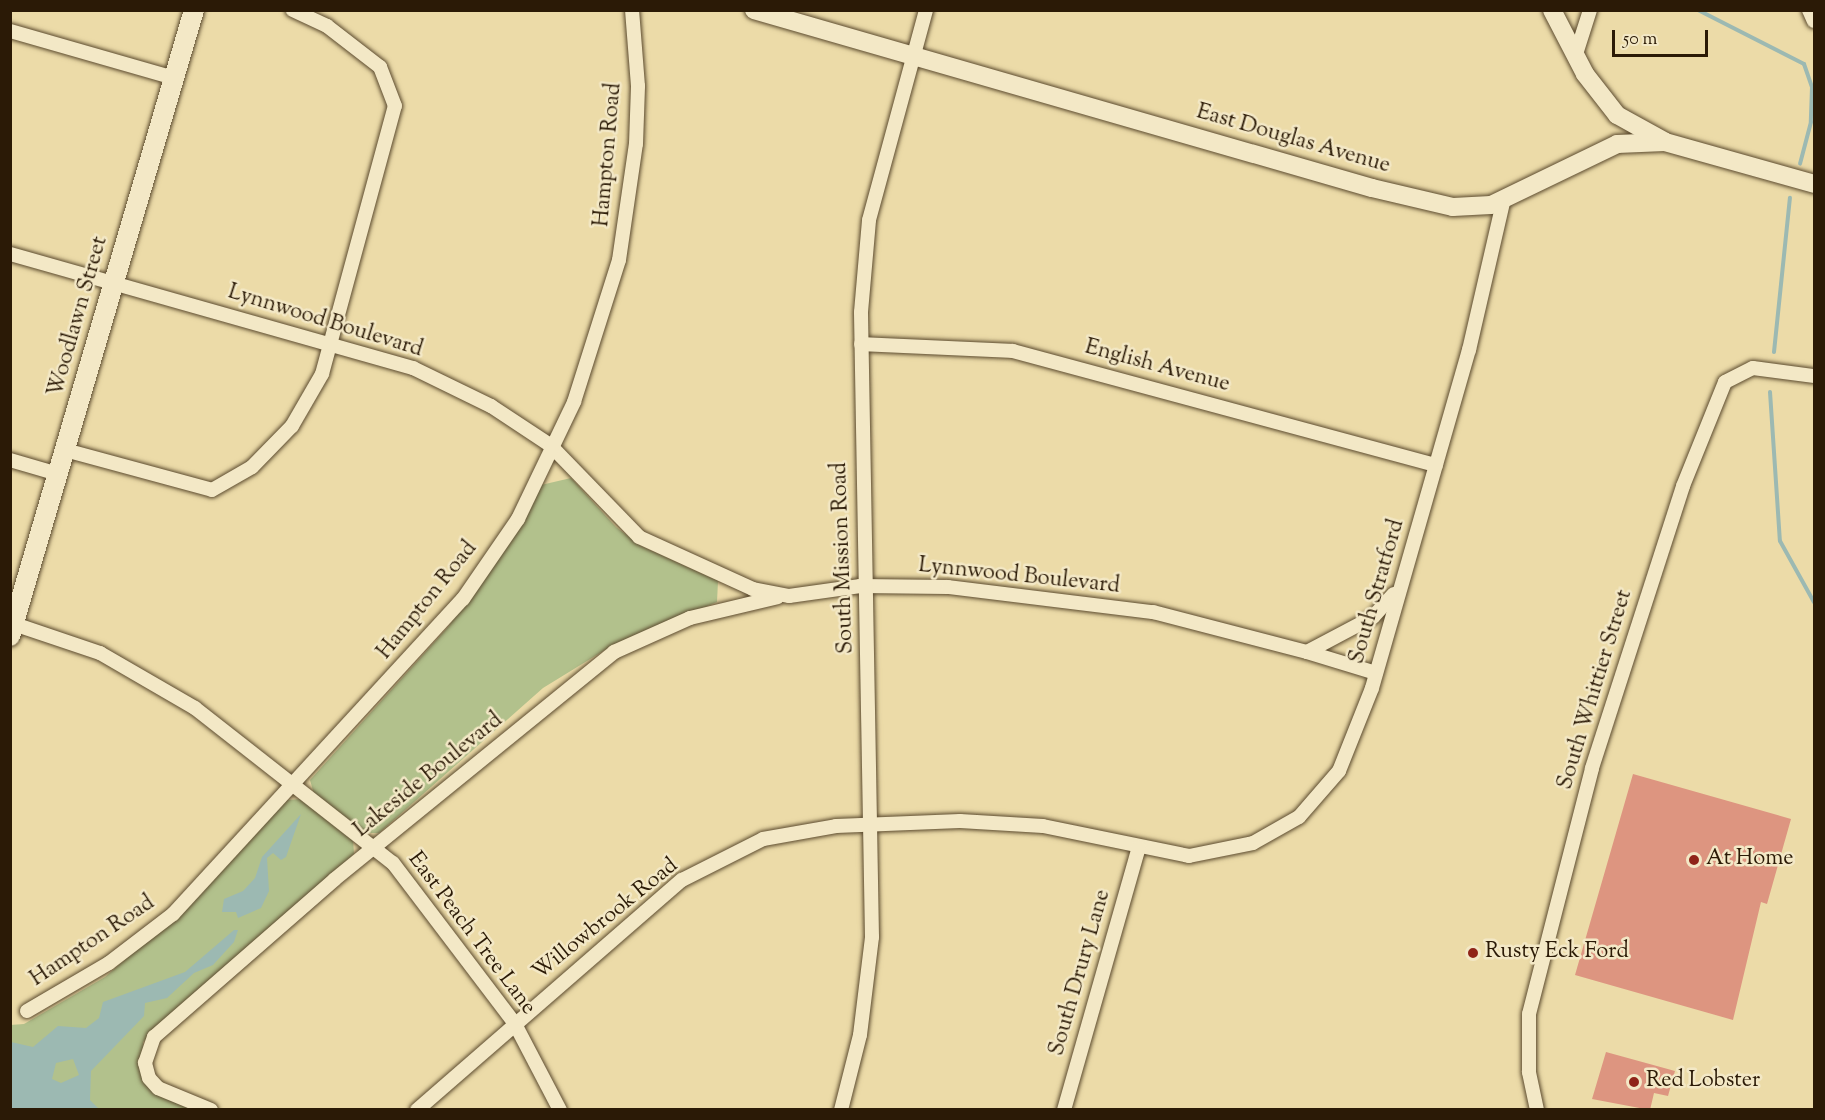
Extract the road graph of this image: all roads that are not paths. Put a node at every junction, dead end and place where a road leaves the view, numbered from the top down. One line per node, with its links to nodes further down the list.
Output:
1 (194, 10): 15 (main road, Woodlawn Street)
2 (292, 10): 21 (street)
3 (632, 10): 25 (street, Hampton Road)
4 (754, 10): 14 (street, East Douglas Avenue)
5 (926, 10): 14 (street, South Mission Road)
6 (1552, 10): 13 (street)
7 (1577, 10): 12 (street)
8 (1590, 10): 12 (street)
9 (1809, 10): 10 (street)
10 (1815, 21)
11 (10, 31): 15 (street)
12 (1583, 33): 13 (street)
13 (1576, 54): 16 (street)
14 (913, 57): 18 (street, East Douglas Avenue); 22 (street, South Mission Road)
15 (174, 78): 20 (main road, Woodlawn Street)
16 (1665, 142): 17 (street, East Douglas Avenue); 18 (street, East Douglas Avenue)
17 (1815, 184)
18 (1504, 198): 27 (street, South Stratford)
19 (10, 254): 20 (street, Lynnwood Boulevard)
20 (115, 280): 21 (street, Lynnwood Boulevard); 24 (main road, Woodlawn Street)
21 (330, 343): 24 (street); 25 (street, Lynnwood Boulevard)
22 (861, 344): 27 (street, English Avenue); 29 (street, South Mission Road)
23 (1815, 376): 46 (street, South Whittier Street)
24 (65, 450): 28 (main road, Woodlawn Street)
25 (555, 450): 31 (street, Lynnwood Boulevard); 35 (street, Hampton Road)
26 (10, 460): 28 (street)
27 (1436, 465): 30 (street, South Stratford)
28 (58, 474): 32 (main road, Woodlawn Street)
29 (865, 586): 31 (street, Lynnwood Boulevard); 33 (street, Lynnwood Boulevard); 36 (street, South Mission Road)
30 (1398, 586): 33 (street); 34 (street, South Stratford)
31 (789, 596): 38 (street, Lakeside Boulevard)
32 (12, 630): 35 (street, East Peach Tree Lane)
33 (1307, 652): 34 (street, Lynnwood Boulevard)
34 (1376, 673): 37 (street, South Stratford)
35 (294, 787): 38 (street, East Peach Tree Lane); 39 (street, Hampton Road)
36 (871, 824): 37 (street, Willowbrook Road); 40 (street, Willowbrook Road); 44 (street, South Mission Road)
37 (1138, 847): 45 (street, South Drury Lane)
38 (374, 849): 40 (street, East Peach Tree Lane); 41 (street, Lakeside Boulevard)
39 (27, 1011)
40 (515, 1024): 42 (street, Willowbrook Road); 43 (street, East Peach Tree Lane)
41 (212, 1110)
42 (417, 1110)
43 (560, 1110)
44 (841, 1110)
45 (1064, 1110)
46 (1537, 1110)

